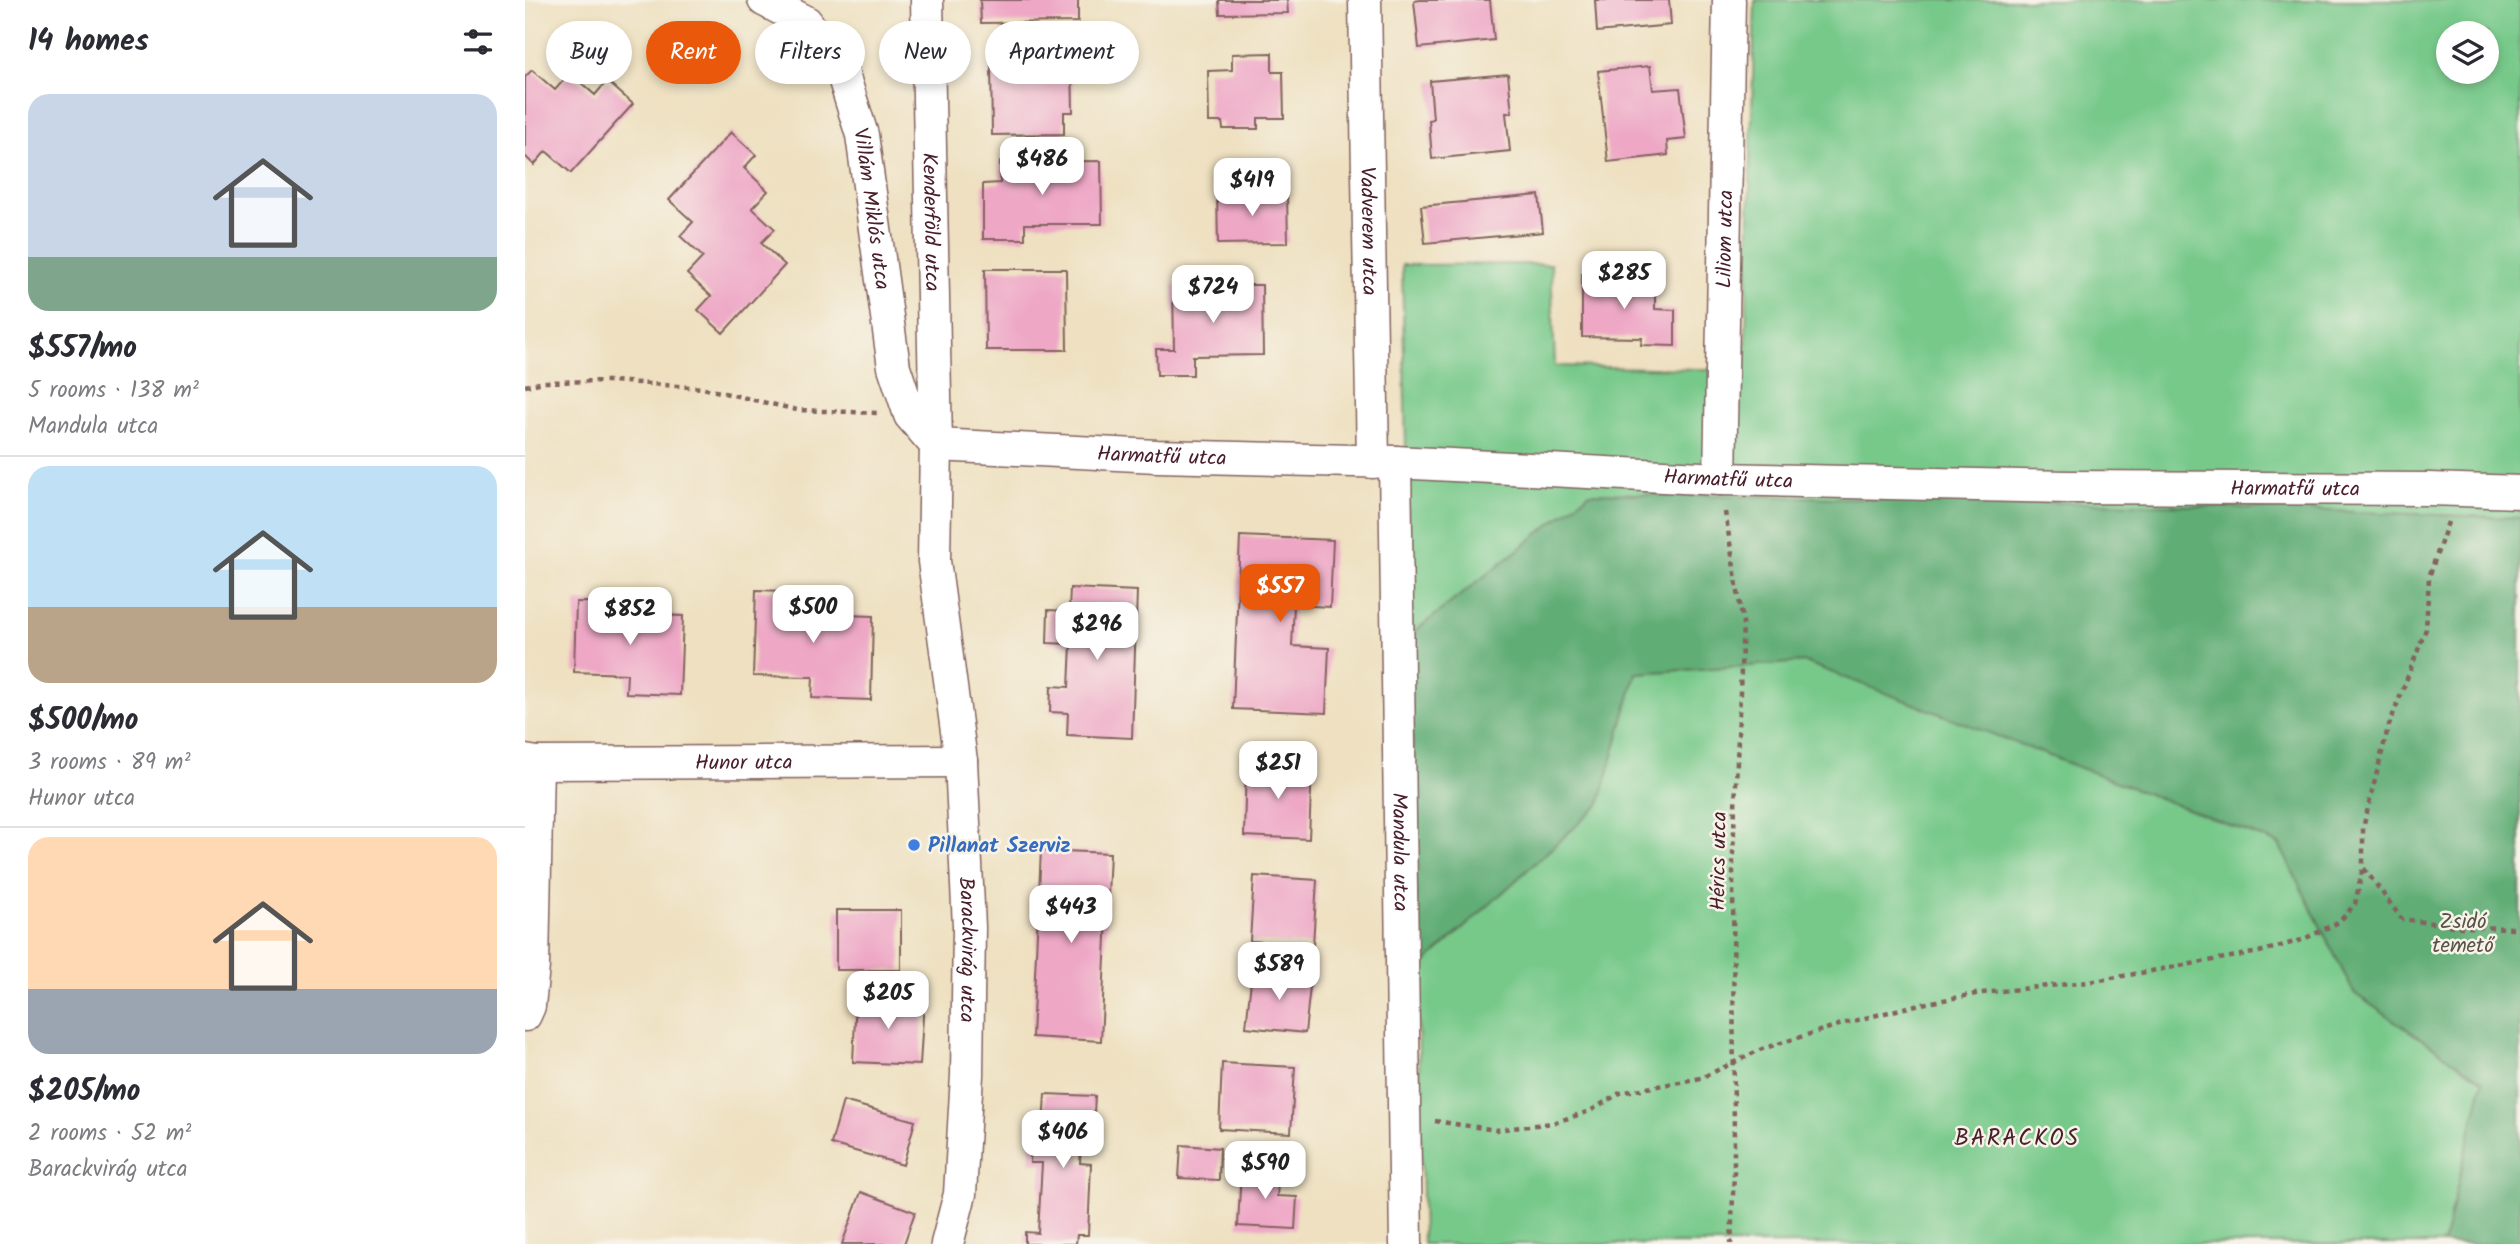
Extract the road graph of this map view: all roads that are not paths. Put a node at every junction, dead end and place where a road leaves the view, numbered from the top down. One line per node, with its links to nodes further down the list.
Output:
1 (764, 0): 5 (street, Villám Miklós utca)
2 (927, 0): 5 (street, Kenderföld utca)
3 (1365, 0): 6 (street, Vadverem utca)
4 (1729, 0): 7 (street, Liliom utca)
5 (936, 445): 6 (street, Harmatfű utca); 9 (street, Barackvirág utca)
6 (1384, 462): 7 (street, Harmatfű utca); 13 (street, Mandula utca)
7 (1720, 480): 8 (street, Harmatfű utca)
8 (2520, 492)
9 (961, 761): 10 (street, Hunor utca); 12 (street, Barackvirág utca)
10 (531, 762): 11 (street)
11 (525, 1015)
12 (947, 1244)
13 (1406, 1244)

